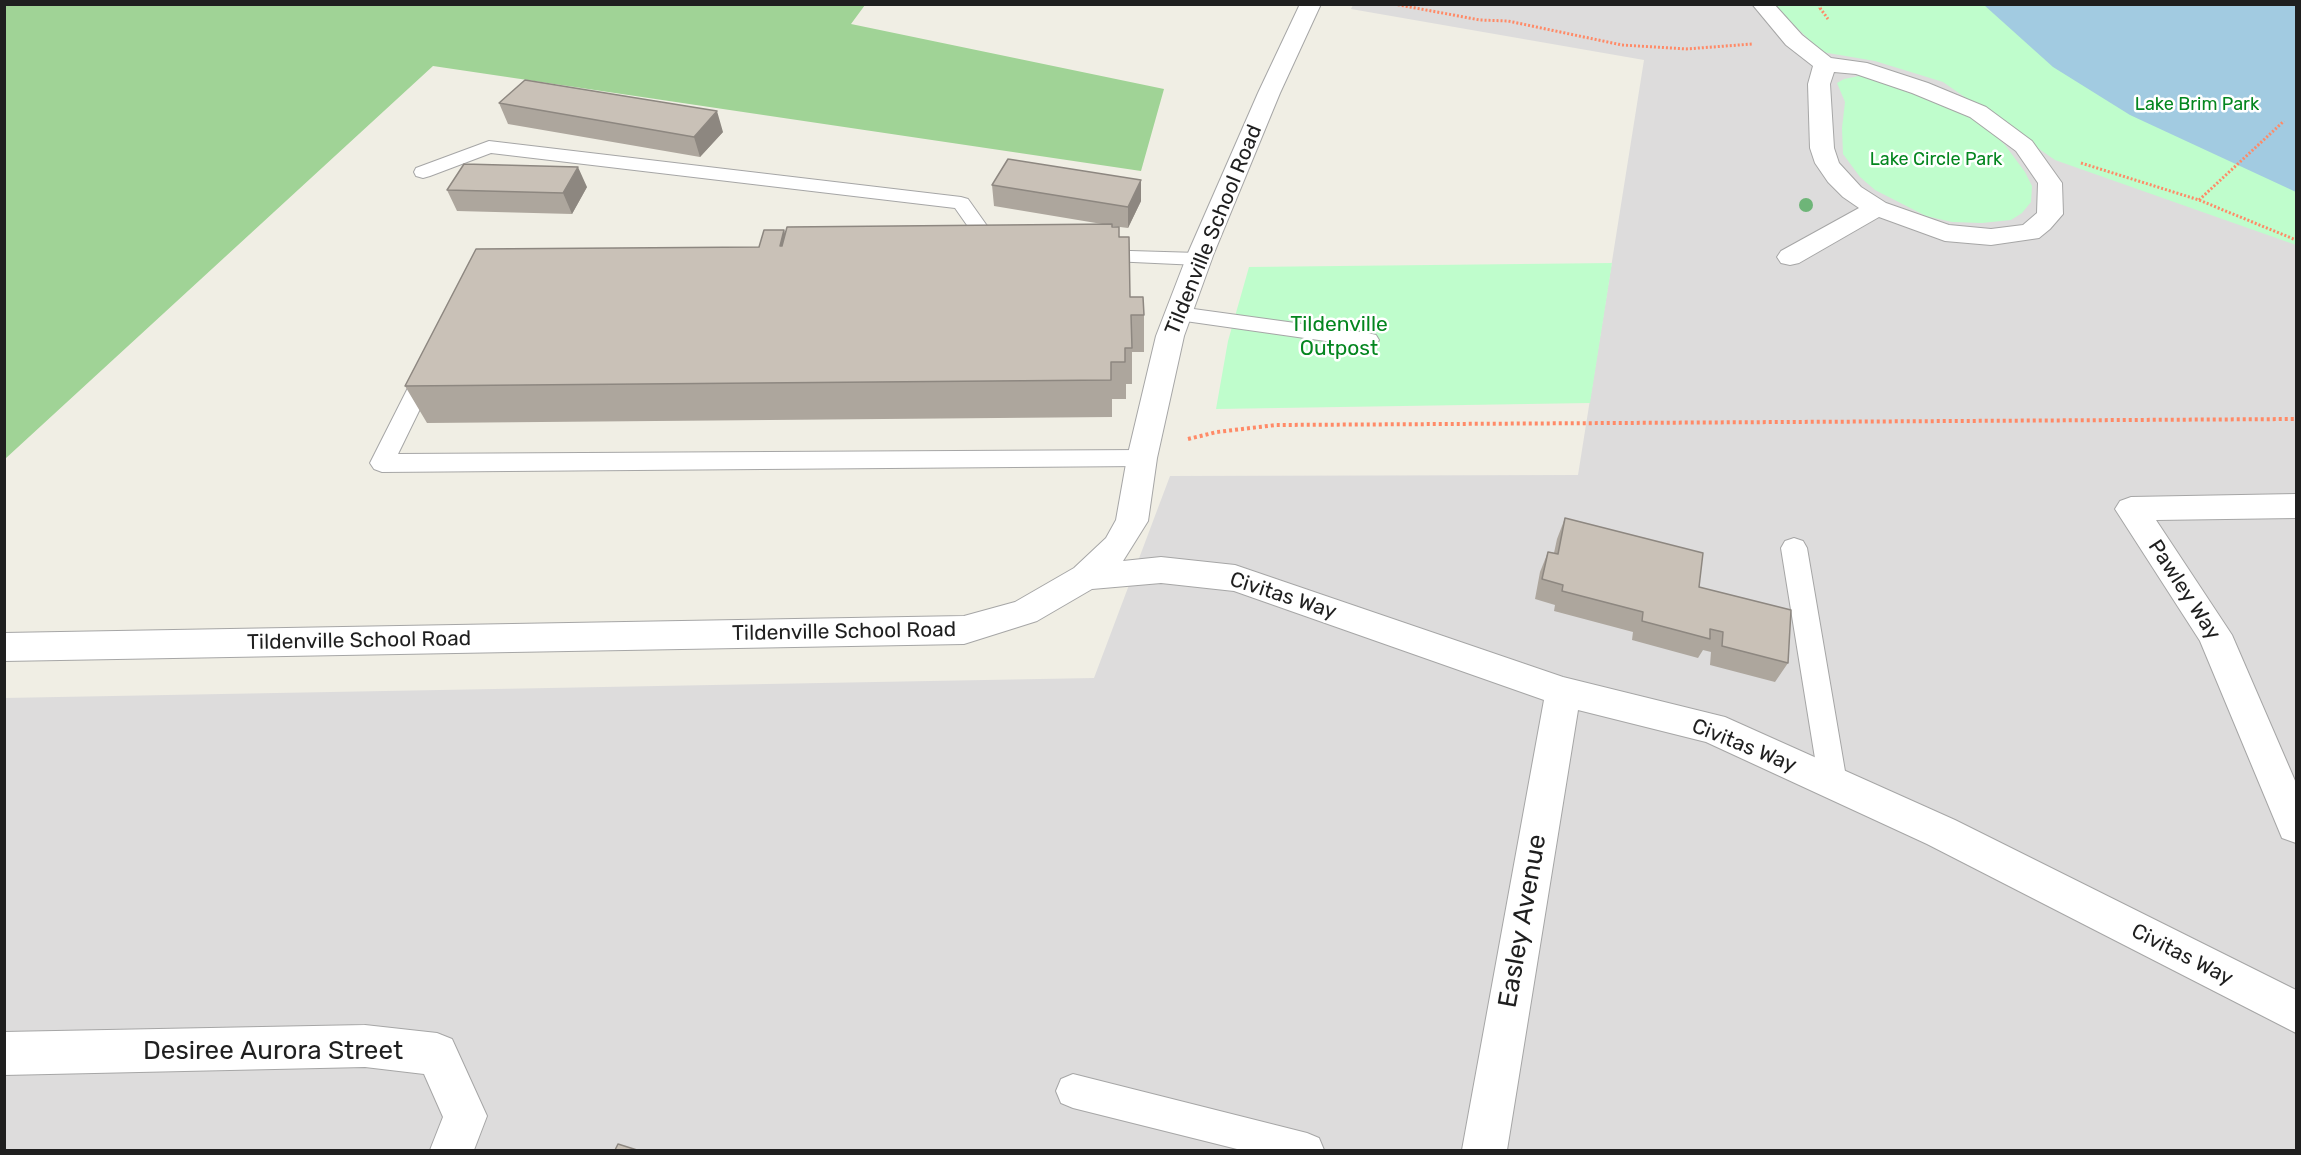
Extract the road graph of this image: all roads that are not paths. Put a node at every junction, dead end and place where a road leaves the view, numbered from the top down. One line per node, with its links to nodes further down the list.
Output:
1 (1311, 4): 10 (street, Tildenville School Road)
2 (1762, 4): 3 (street)
3 (1825, 64): 5 (street); 5 (street)
4 (423, 172): 7 (lane)
5 (1877, 208): 11 (street)
6 (975, 256): 7 (lane)
7 (999, 256): 8 (lane)
8 (1021, 256)
9 (1077, 256): 10 (lane)
10 (1199, 256): 12 (street, Tildenville School Road)
11 (1790, 257)
12 (1179, 314): 13 (lane); 15 (street, Tildenville School Road)
13 (1368, 340)
14 (435, 355): 15 (lane)
15 (1142, 458): 18 (street, Tildenville School Road)
16 (2296, 506): 22 (street, Pawley Way)
17 (1794, 548): 21 (lane)
18 (1086, 577): 19 (street, Tildenville School Road); 20 (street, Civitas Way)
19 (4, 647)
20 (1563, 692): 21 (street, Civitas Way); 28 (street, Easley Avenue)
21 (1833, 783): 23 (street, Civitas Way)
22 (2296, 826)
23 (2296, 1012)
24 (4, 1054): 26 (street, Desiree Aurora Street)
25 (1073, 1091): 27 (lane)
26 (452, 1150)
27 (1307, 1150)
28 (1484, 1150)

